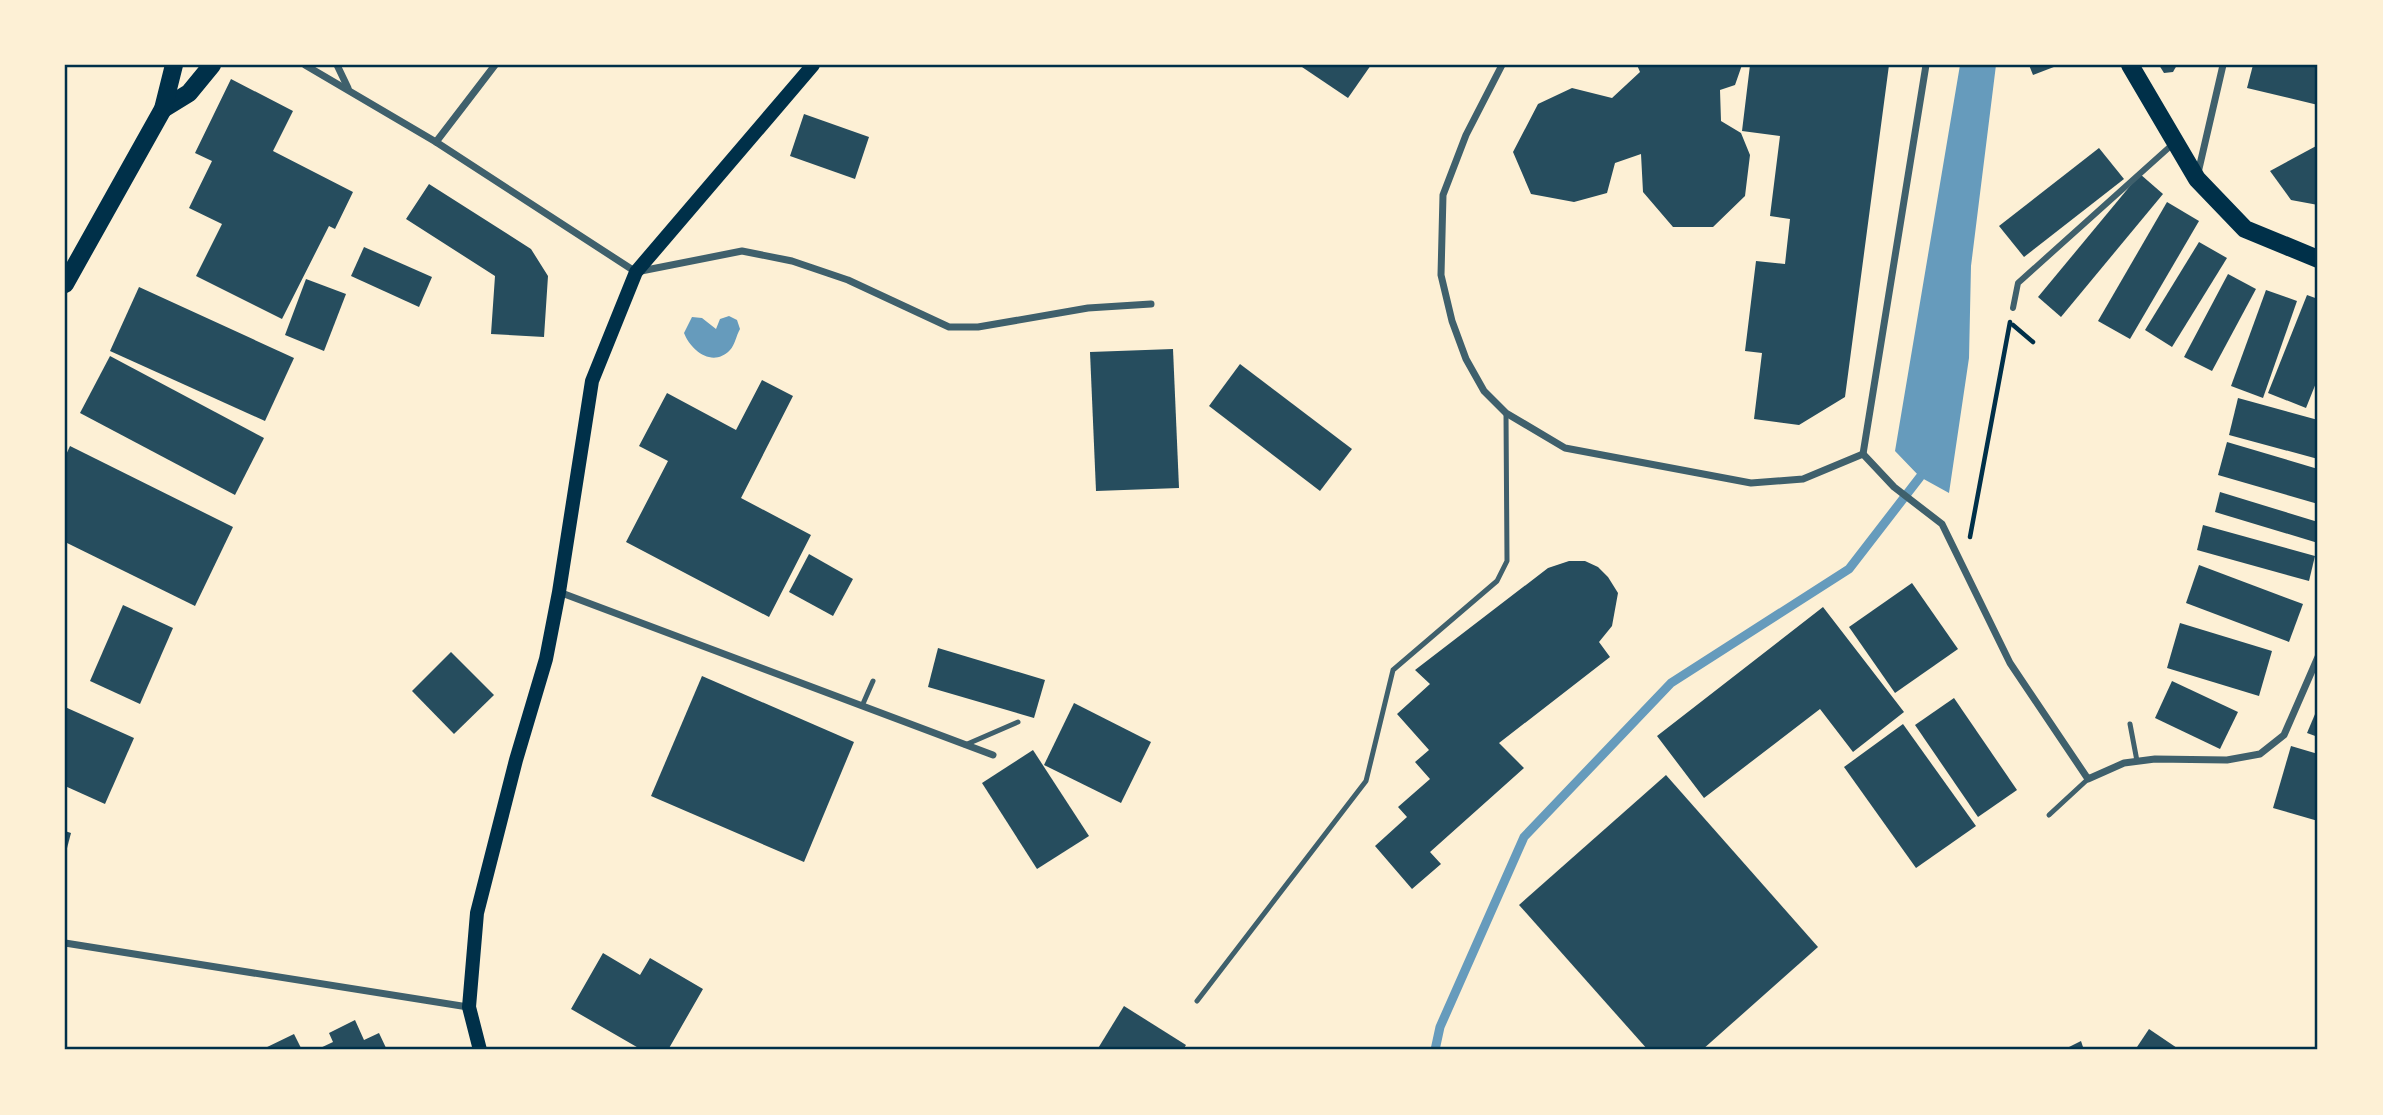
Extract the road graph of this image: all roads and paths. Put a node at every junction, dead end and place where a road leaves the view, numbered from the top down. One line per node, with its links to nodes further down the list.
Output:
1 (174, 65): 12 (main road)
2 (212, 65): 12 (main road)
3 (305, 65): 11 (street)
4 (337, 65): 11 (street)
5 (495, 65): 13 (street)
6 (813, 65): 17 (main road)
7 (1502, 65): 23 (street)
8 (1926, 65): 24 (street)
9 (2130, 65): 14 (main road)
10 (2223, 65): 15 (street)
11 (348, 89): 13 (street)
12 (163, 108): 18 (main road)
13 (436, 142): 17 (street)
14 (2175, 142): 15 (main road); 20 (street)
15 (2197, 179): 16 (main road)
16 (2318, 259)
17 (636, 272): 19 (street); 26 (main road)
18 (65, 284)
19 (1151, 304)
20 (2013, 307): 21 (path)
21 (2010, 322): 22 (path); 25 (path)
22 (2033, 342)
23 (1506, 413): 24 (street); 38 (lane)
24 (1863, 454): 25 (street)
25 (1964, 568): 35 (street)
26 (559, 592): 29 (street); 39 (main road)
27 (2318, 657): 34 (street)
28 (873, 681): 29 (lane)
29 (862, 706): 32 (street)
30 (1018, 722): 32 (lane)
31 (2130, 724): 34 (lane)
32 (965, 745): 33 (street)
33 (993, 755)
34 (2137, 761): 35 (street)
35 (2088, 779): 36 (lane)
36 (2049, 815)
37 (65, 943): 39 (street)
38 (1196, 1001)
39 (469, 1007): 40 (main road)
40 (480, 1050)

